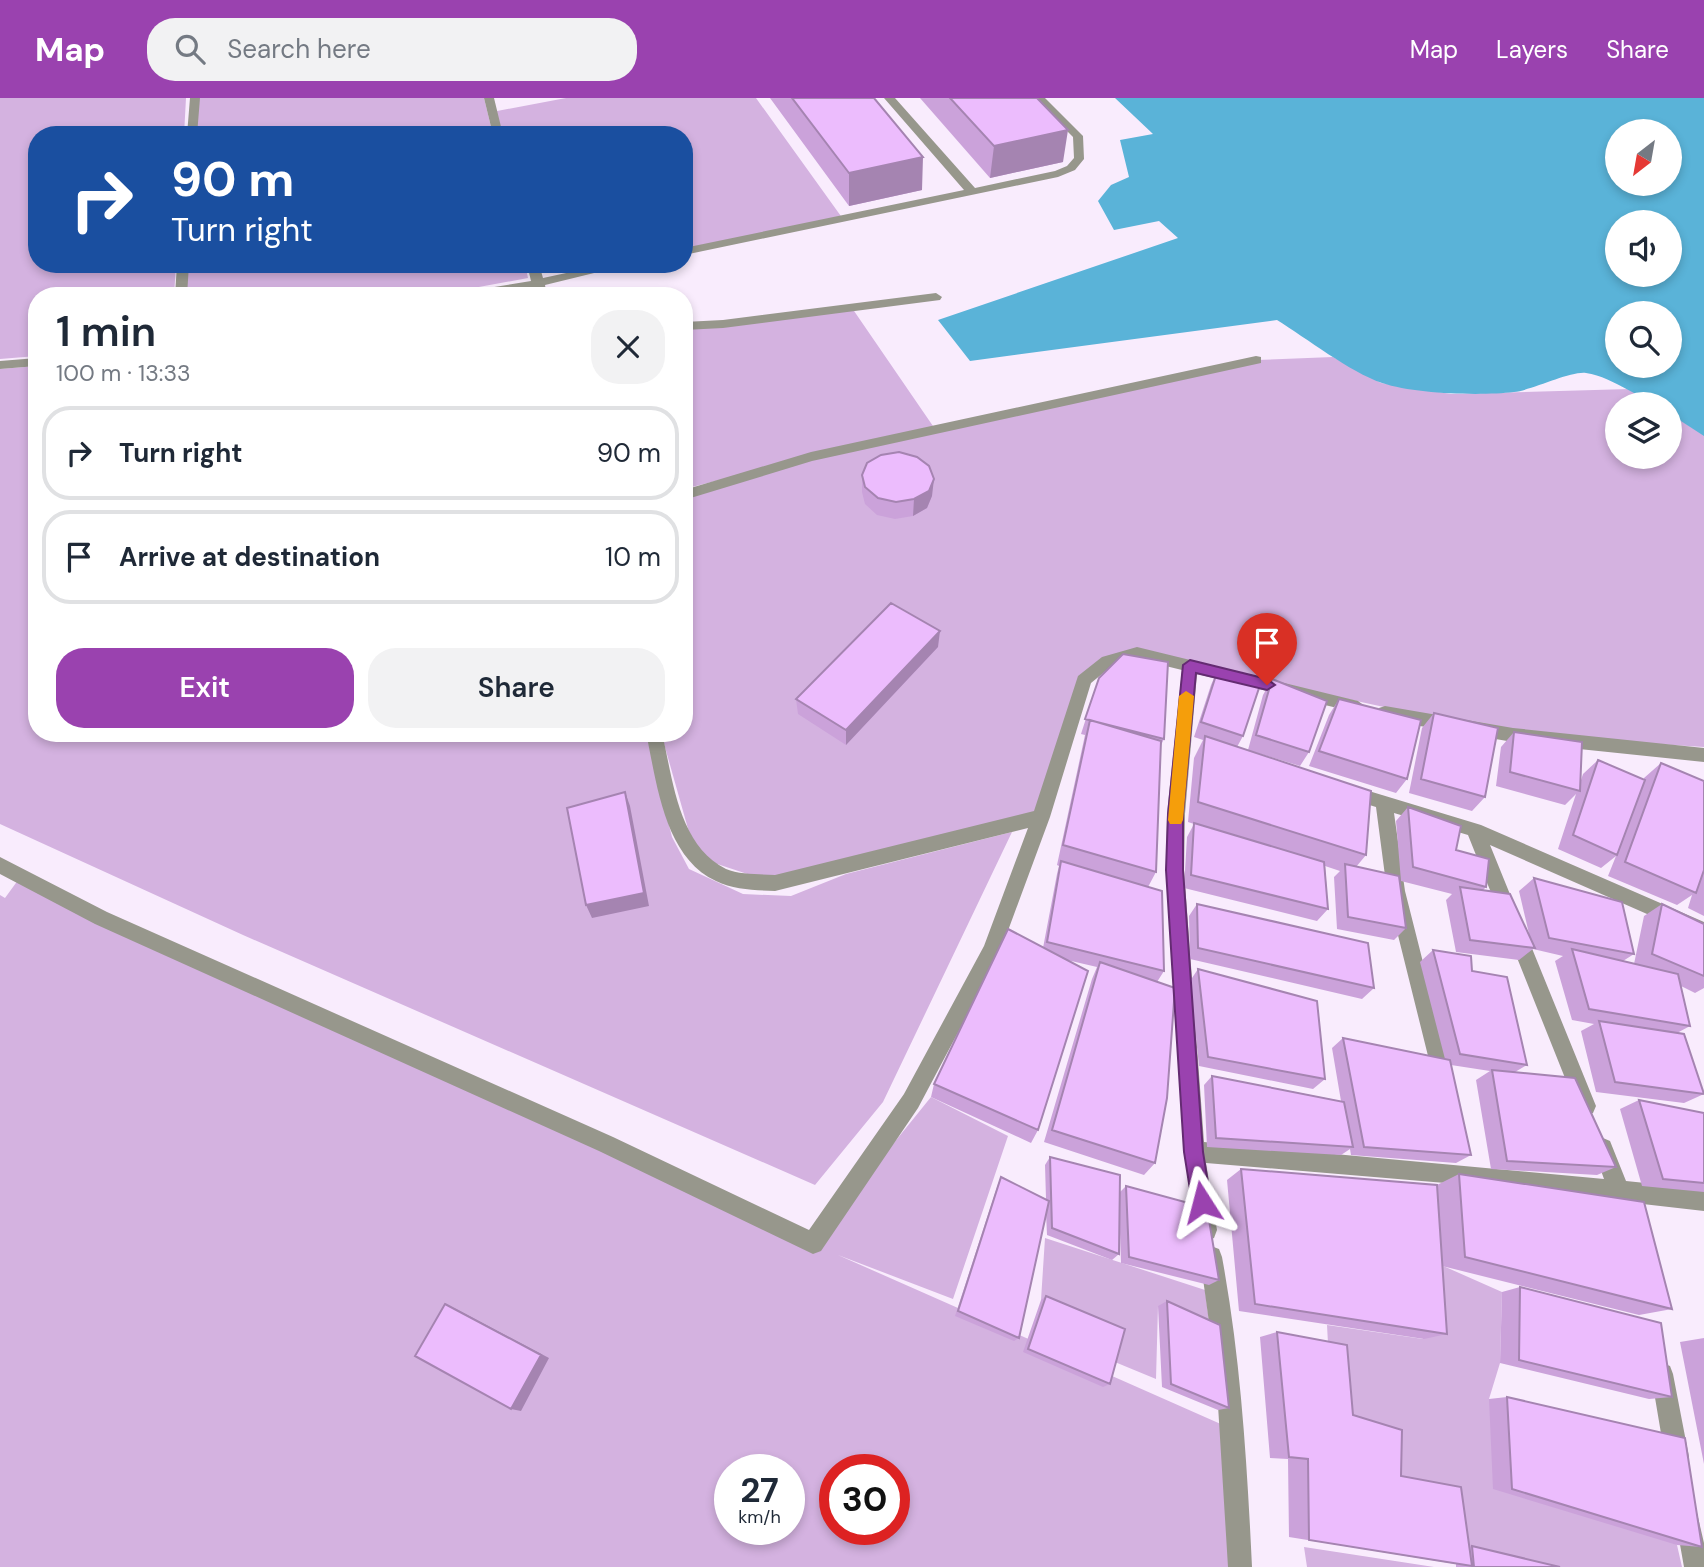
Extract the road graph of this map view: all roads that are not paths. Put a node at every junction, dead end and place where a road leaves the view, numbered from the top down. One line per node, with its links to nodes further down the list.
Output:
1 (195, 98): 5 (street)
2 (489, 98): 6 (street)
3 (889, 98): 7 (street)
4 (1039, 98): 7 (street)
5 (193, 126)
6 (496, 126)
7 (972, 192): 8 (street)
8 (693, 250)
9 (535, 273): 11 (street)
10 (584, 273): 11 (street)
11 (538, 283): 12 (street); 13 (street)
12 (515, 287)
13 (539, 287)
14 (936, 297): 15 (street)
15 (693, 326)
16 (1256, 360): 19 (street)
17 (28, 363): 18 (street)
18 (0, 365)
19 (693, 492)
20 (1190, 665): 22 (street); 25 (street); 31 (street)
21 (656, 742): 25 (street)
22 (1704, 755)
23 (1333, 788): 24 (street)
24 (1384, 803): 26 (street); 29 (street)
25 (1041, 817): 27 (street)
26 (1475, 830): 28 (street); 33 (street)
27 (0, 865)
28 (1704, 931)
29 (1447, 1096)
30 (1461, 1149): 32 (street)
31 (1194, 1152): 32 (street); 39 (street)
32 (1469, 1175): 33 (street)
33 (1621, 1192): 34 (street); 35 (street)
34 (1704, 1200)
35 (1636, 1237)
36 (1659, 1355): 37 (street)
37 (1680, 1474)
38 (1684, 1501): 40 (street)
39 (1240, 1567)
40 (1696, 1567)

